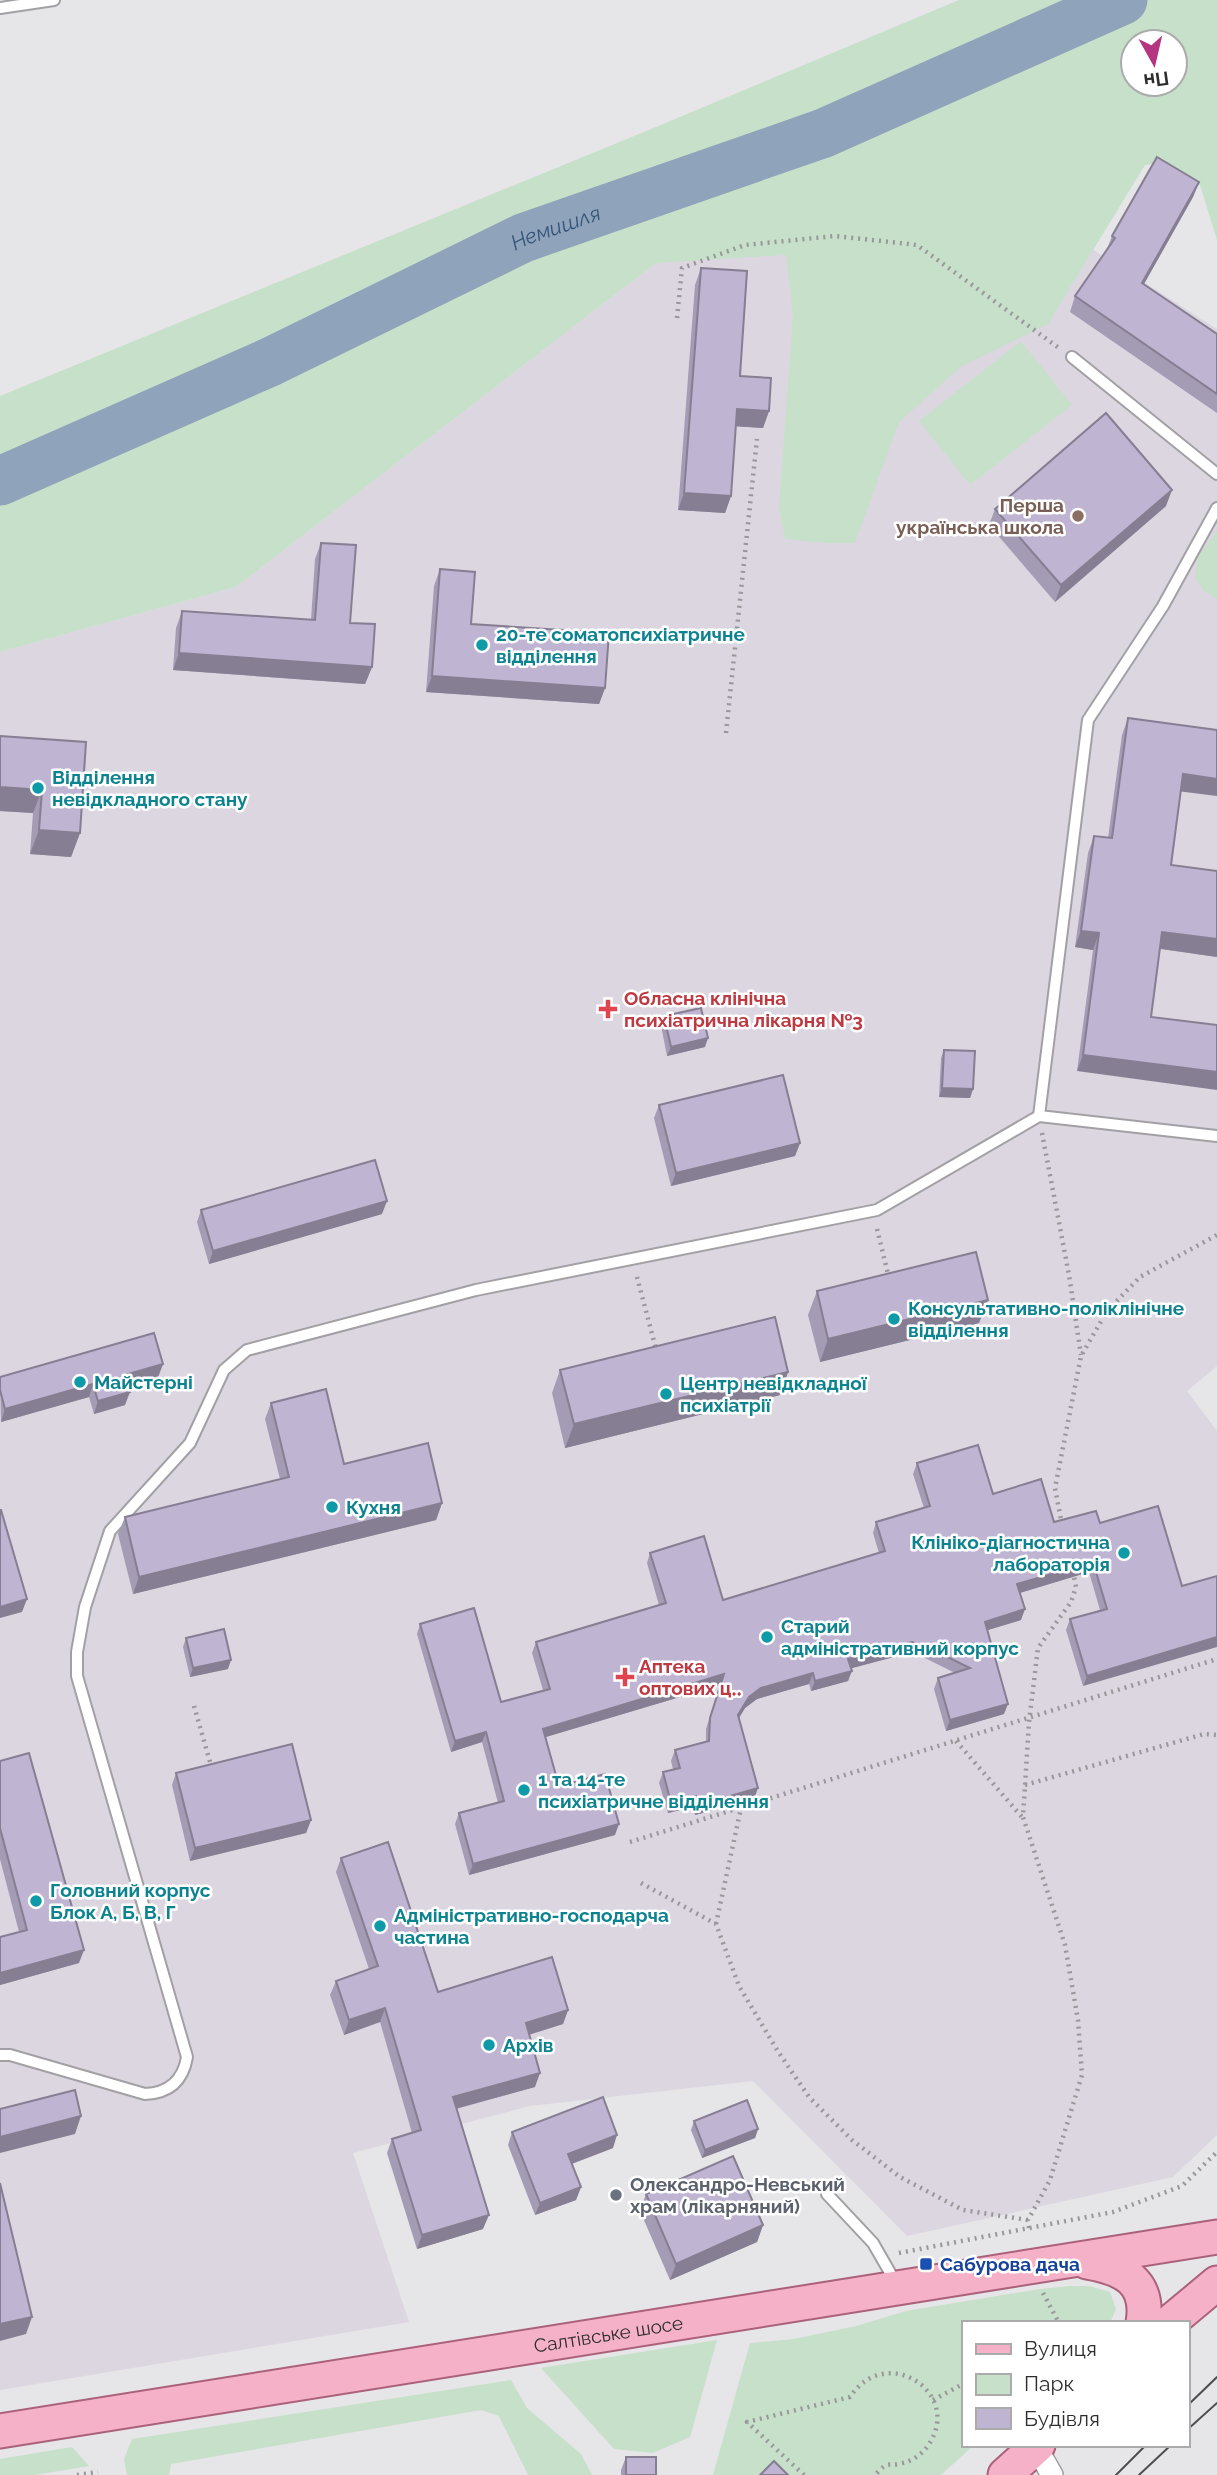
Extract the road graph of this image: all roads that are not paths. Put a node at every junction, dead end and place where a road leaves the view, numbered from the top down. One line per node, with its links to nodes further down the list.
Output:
1 (54, 0): 2 (lane)
2 (0, 8)
3 (1072, 357): 4 (lane)
4 (1217, 474)
5 (1217, 508): 6 (lane)
6 (1039, 1116): 7 (lane); 8 (lane)
7 (1217, 1136)
8 (0, 2056)
9 (828, 2194): 13 (lane)
10 (1217, 2237): 11 (main road, Салтівське шосе)
11 (1078, 2261): 13 (main road, Салтівське шосе); 14 (main road)
12 (1217, 2283): 15 (main road)
13 (899, 2289): 16 (main road, Салтівське шосе)
14 (1143, 2321)
15 (1171, 2321)
16 (0, 2431)
17 (1042, 2456): 18 (main road)
18 (1005, 2475)

